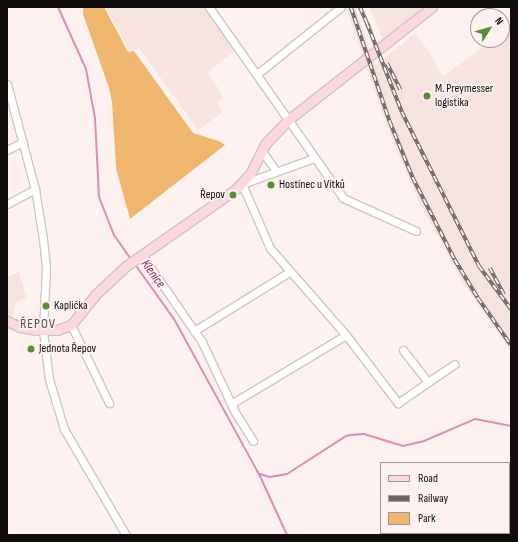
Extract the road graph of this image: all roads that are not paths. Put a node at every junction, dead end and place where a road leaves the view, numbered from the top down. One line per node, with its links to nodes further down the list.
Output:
1 (209, 7): 4 (street)
2 (341, 7): 4 (street)
3 (432, 7): 7 (street)
4 (256, 74): 7 (street)
5 (7, 84): 6 (street)
6 (9, 96): 8 (street)
7 (288, 120): 10 (street); 11 (street)
8 (23, 142): 9 (street); 14 (street)
9 (7, 150)
10 (261, 150): 12 (street); 13 (street)
11 (314, 158): 12 (street); 16 (street)
12 (276, 171): 13 (street)
13 (242, 184): 17 (street); 18 (street)
14 (35, 189): 15 (street); 21 (street)
15 (7, 204)
16 (416, 231)
17 (141, 256): 20 (street); 22 (street)
18 (290, 272): 22 (street); 23 (street)
19 (7, 320): 21 (street)
20 (71, 325): 21 (street); 27 (street)
21 (43, 331): 30 (street)
22 (194, 331): 28 (street)
23 (346, 335): 26 (street); 28 (street)
24 (403, 350): 26 (street)
25 (455, 364): 26 (street)
26 (428, 382)
27 (109, 403)
28 (231, 404): 29 (street)
29 (253, 441)
30 (126, 535)

